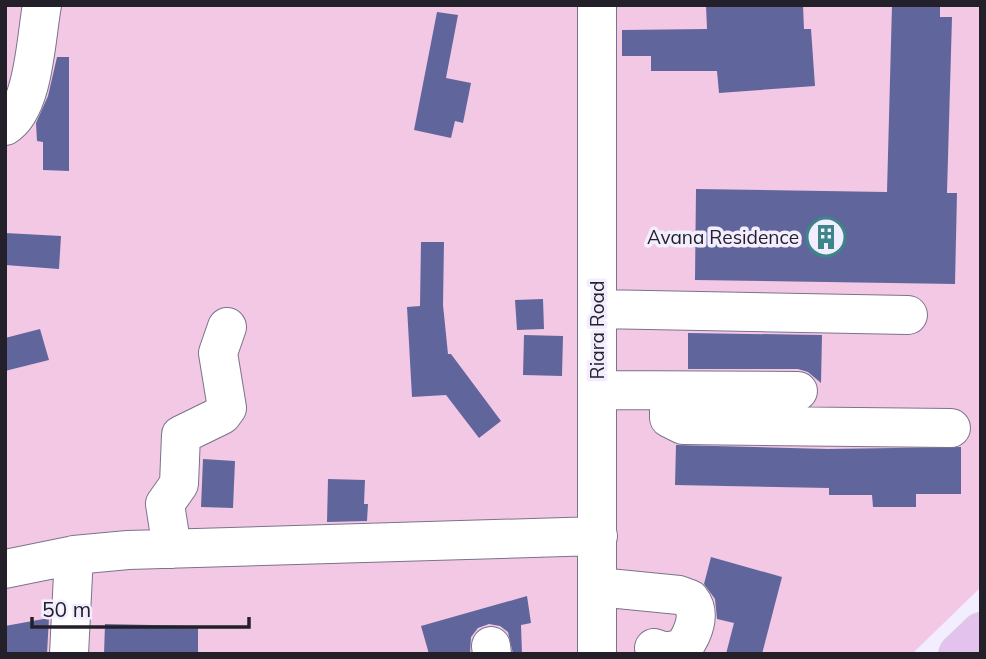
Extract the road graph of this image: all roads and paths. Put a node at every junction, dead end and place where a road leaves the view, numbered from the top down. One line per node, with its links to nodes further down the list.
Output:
1 (42, 5): 3 (street)
2 (597, 5): 4 (street, Riara Road)
3 (5, 126)
4 (597, 309): 5 (street); 7 (street, Riara Road)
5 (908, 315)
6 (227, 327): 12 (street)
7 (597, 390): 8 (street); 11 (street, Riara Road)
8 (669, 391): 9 (street); 10 (street)
9 (798, 391)
10 (951, 428)
11 (598, 536): 12 (street); 15 (street, Riara Road)
12 (172, 549): 13 (street)
13 (74, 555): 14 (street); 17 (street)
14 (5, 569)
15 (598, 587): 16 (street); 18 (street, Riara Road)
16 (654, 648)
17 (69, 654)
18 (597, 654)

